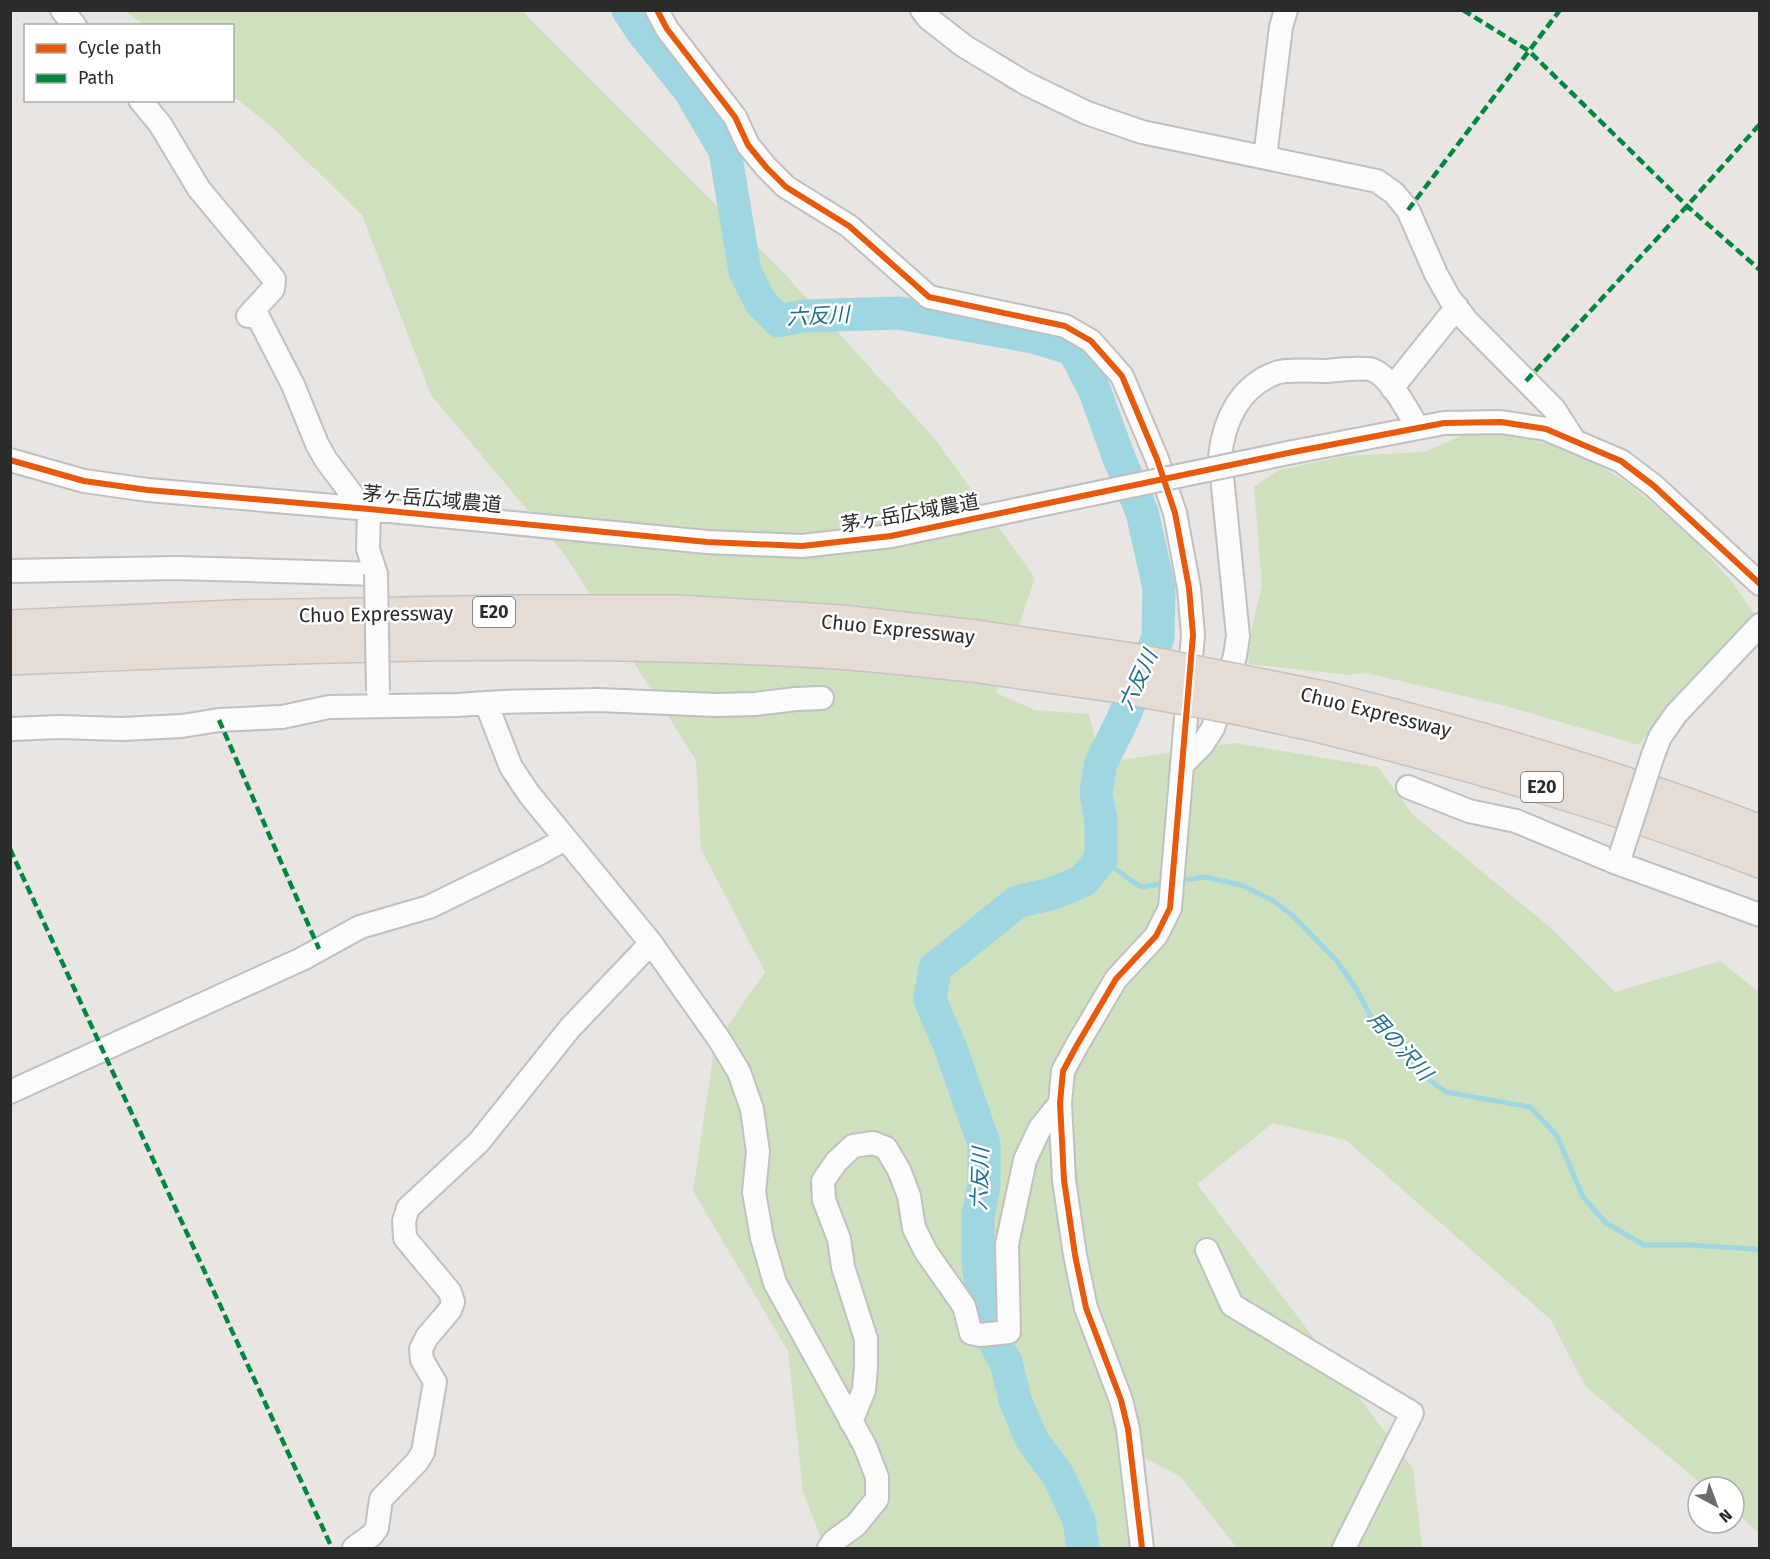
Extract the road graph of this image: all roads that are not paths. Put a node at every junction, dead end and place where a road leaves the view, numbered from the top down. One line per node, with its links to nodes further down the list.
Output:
1 (62, 10): 5 (street)
2 (657, 10): 26 (street)
3 (922, 10): 7 (street)
4 (1286, 10): 7 (street)
5 (73, 24)
6 (142, 102): 13 (street)
7 (1265, 157): 8 (street)
8 (1456, 307): 9 (street); 11 (street)
9 (1392, 388): 10 (street); 26 (street)
10 (1418, 428): 11 (street, 茅ヶ岳広域農道); 13 (street, 茅ヶ岳広域農道, bridge)
11 (1574, 440): 16 (street, 茅ヶ岳広域農道)
12 (10, 460): 13 (street, 茅ヶ岳広域農道)
13 (366, 509): 15 (street)
14 (10, 571): 15 (street)
15 (376, 574): 22 (street, bridge)
16 (1760, 584)
17 (1760, 625): 30 (street, bridge)
18 (10, 627): 19 (highway, Chuo Expressway / E20)
19 (974, 651): 20 (highway, Chuo Expressway / E20); 24 (highway, Chuo Expressway / E20, bridge)
20 (10, 658)
21 (822, 698): 23 (street)
22 (378, 699): 23 (street); 25 (street)
23 (486, 703): 29 (street)
24 (1325, 712): 28 (highway, Chuo Expressway / E20); 31 (highway, Chuo Expressway / E20)
25 (10, 729)
26 (1182, 765): 35 (street)
27 (1408, 787): 30 (street)
28 (1760, 832)
29 (565, 839): 33 (street); 34 (street)
30 (1619, 859): 32 (street)
31 (1760, 861)
32 (1760, 915)
33 (651, 943): 37 (street); 38 (street)
34 (10, 1092)
35 (1060, 1103): 37 (street); 40 (street)
36 (1207, 1250): 41 (street)
37 (851, 1422): 39 (street)
38 (354, 1548)
39 (829, 1548)
40 (1142, 1548)
41 (1344, 1548)

